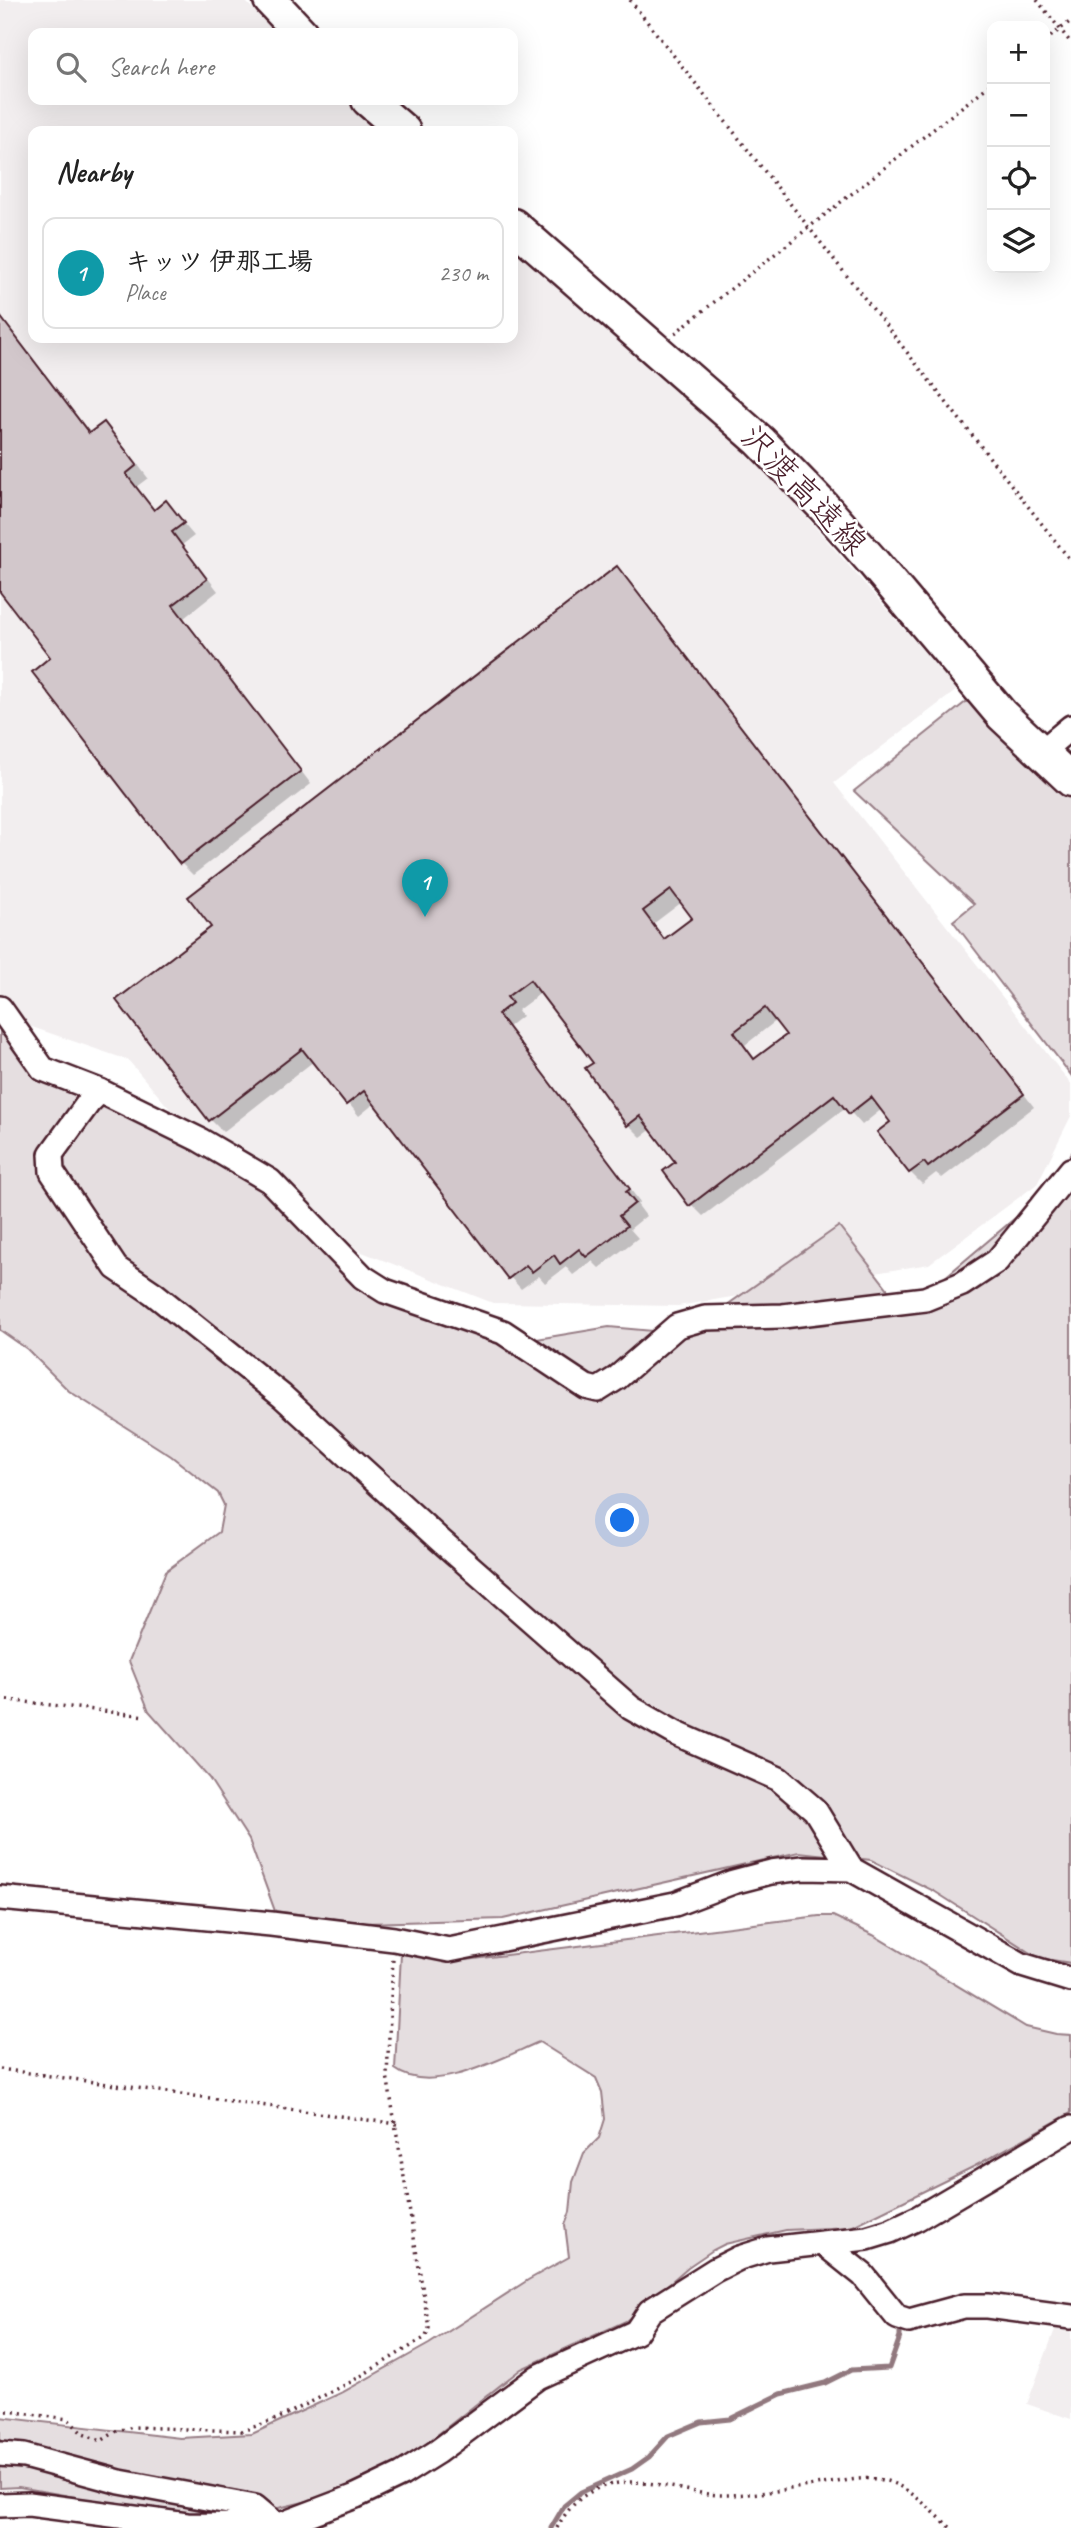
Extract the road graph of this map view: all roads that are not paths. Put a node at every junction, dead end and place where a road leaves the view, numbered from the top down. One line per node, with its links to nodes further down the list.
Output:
1 (270, 0): 2 (main road)
2 (296, 28)
3 (374, 105): 4 (main road)
4 (398, 126)
5 (518, 229): 7 (main road, 沢渡高遠線)
6 (1071, 727): 7 (street)
7 (1041, 752): 8 (main road, 沢渡高遠線)
8 (1071, 780)
9 (0, 1008): 10 (street)
10 (100, 1091): 11 (street); 12 (street)
11 (1071, 1170)
12 (851, 1869): 13 (street); 14 (street)
13 (0, 1898)
14 (1071, 1980)
15 (1071, 2128): 16 (street)
16 (823, 2243): 17 (street); 21 (street)
17 (1071, 2317)
18 (0, 2454): 21 (street)
19 (0, 2505): 20 (street)
20 (187, 2526): 21 (street)
21 (278, 2527)

